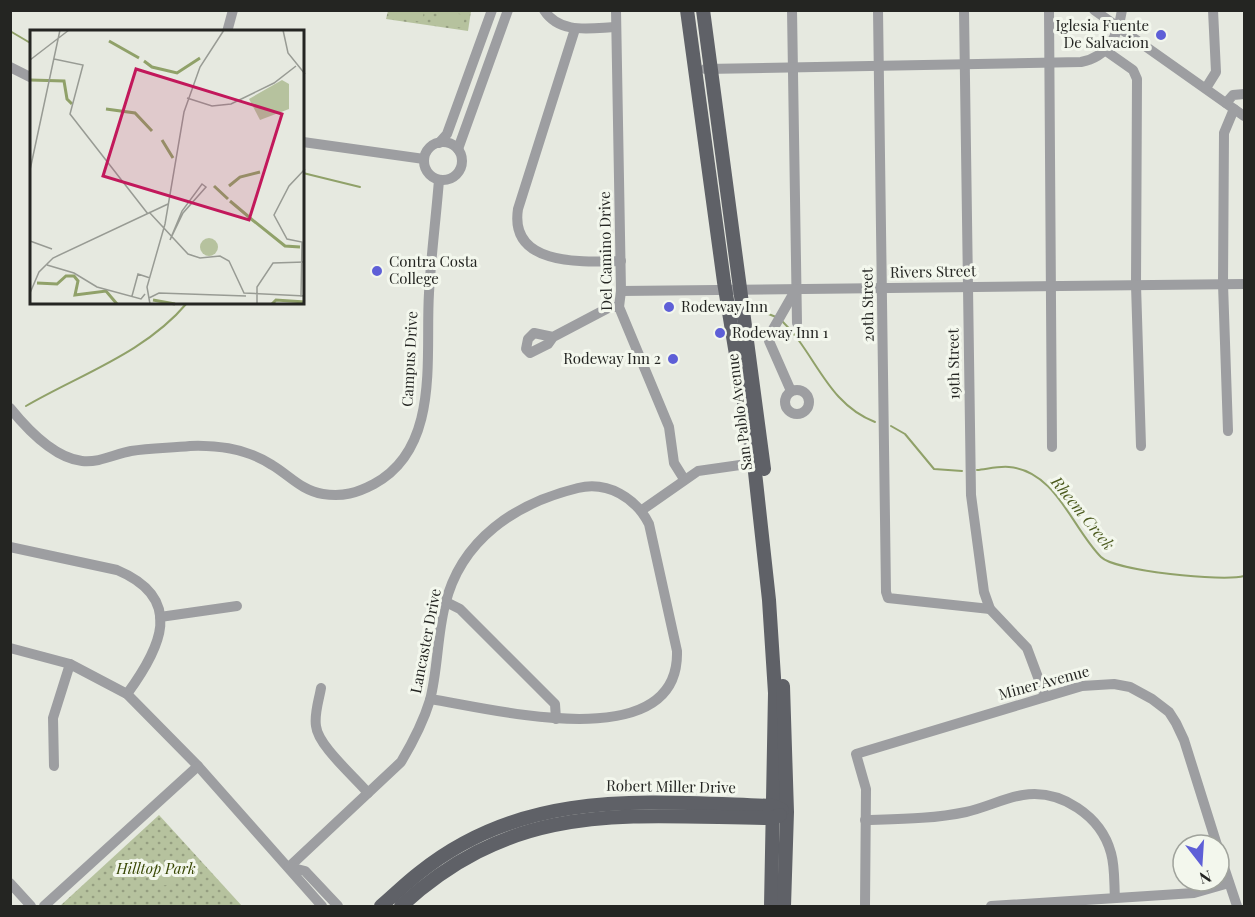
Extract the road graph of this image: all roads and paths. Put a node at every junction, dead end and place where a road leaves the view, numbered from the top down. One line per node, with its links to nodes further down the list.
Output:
1 (233, 10): 18 (street)
2 (492, 10): 32 (street)
3 (508, 10): 33 (street)
4 (544, 10): 16 (street)
5 (616, 10): 15 (street, Del Camino Drive)
6 (687, 10): 25 (main road, San Pablo Avenue)
7 (703, 10): 25 (main road, San Pablo Avenue)
8 (792, 10): 23 (street)
9 (878, 10): 21 (street, 20th Street)
10 (964, 10): 22 (street, 19th Street)
11 (1049, 10): 20 (street)
12 (1094, 10): 17 (street)
13 (1122, 10): 17 (street)
14 (1213, 10): 27 (street)
15 (616, 27): 16 (street); 36 (street, Del Camino Drive)
16 (575, 28): 36 (street)
17 (1119, 28): 19 (street); 27 (street)
18 (228, 30)
19 (1106, 51): 20 (street); 39 (street)
20 (1050, 63): 22 (street); 40 (street)
21 (878, 64): 22 (street); 23 (street); 42 (street, 20th Street)
22 (964, 64): 41 (street, 19th Street)
23 (793, 66): 25 (street); 43 (street)
24 (10, 67): 26 (street)
25 (703, 69): 44 (main road, San Pablo Avenue); 45 (main road, San Pablo Avenue)
26 (30, 77)
27 (1206, 88): 29 (street)
28 (1245, 94): 29 (street)
29 (1230, 106): 30 (street); 37 (street)
30 (1245, 116)
31 (304, 142): 34 (street)
32 (439, 143): 33 (street); 34 (street)
33 (458, 149): 35 (street)
34 (424, 159): 35 (street)
35 (439, 180): 51 (street, Campus Drive)
36 (621, 261): 46 (street, Del Camino Drive)
37 (1223, 284): 38 (street, Rivers Street); 39 (street, Rivers Street); 52 (street)
38 (1245, 284)
39 (1136, 285): 40 (street, Rivers Street); 53 (street)
40 (1050, 286): 41 (street, Rivers Street); 54 (street)
41 (967, 287): 42 (street, Rivers Street); 61 (street, 19th Street)
42 (883, 288): 43 (street, Rivers Street); 61 (street, 20th Street)
43 (796, 289): 45 (street, Rivers Street); 48 (street); 50 (street)
44 (726, 290): 45 (street, Rivers Street); 46 (street, Rivers Street); 55 (main road, San Pablo Avenue)
45 (741, 290): 74 (main road, San Pablo Avenue)
46 (621, 291): 47 (street, Del Camino Drive)
47 (619, 307): 49 (street); 56 (street, Del Camino Drive)
48 (797, 323)
49 (554, 337)
50 (791, 391)
51 (13, 412)
52 (1228, 431)
53 (1141, 446)
54 (1052, 447)
55 (754, 463): 56 (street); 73 (main road, San Pablo Avenue)
56 (684, 479): 57 (street)
57 (642, 510): 59 (street, Lancaster Drive); 69 (street)
58 (10, 547): 62 (street)
59 (446, 602): 68 (street, Lancaster Drive); 69 (street)
60 (237, 606): 62 (street)
61 (990, 609): 67 (street, 19th Street)
62 (160, 617): 66 (street)
63 (10, 648): 64 (street)
64 (70, 664): 66 (street); 70 (street)
65 (321, 688): 72 (street)
66 (127, 694): 71 (street)
67 (1045, 696): 75 (street, Miner Avenue); 76 (street, Miner Avenue)
68 (430, 699): 69 (street); 72 (street, Lancaster Drive)
69 (556, 719)
70 (54, 766)
71 (198, 766): 77 (street); 83 (street)
72 (368, 793): 77 (street, Lancaster Drive)
73 (773, 812): 74 (main road); 86 (main road, Robert Miller Drive); 87 (main road, Robert Miller Drive); 88 (main road, San Pablo Avenue)
74 (787, 812): 89 (main road, San Pablo Avenue)
75 (865, 820): 81 (street); 90 (street)
76 (1213, 833)
77 (289, 867): 84 (street); 85 (street)
78 (10, 883): 82 (street)
79 (1231, 889): 92 (street)
80 (1194, 893): 81 (street)
81 (1115, 898): 91 (street)
82 (31, 906)
83 (44, 906)
84 (322, 906)
85 (338, 906)
86 (381, 906)
87 (401, 906)
88 (771, 906)
89 (784, 906)
90 (865, 906)
91 (991, 906)
92 (1237, 906)

